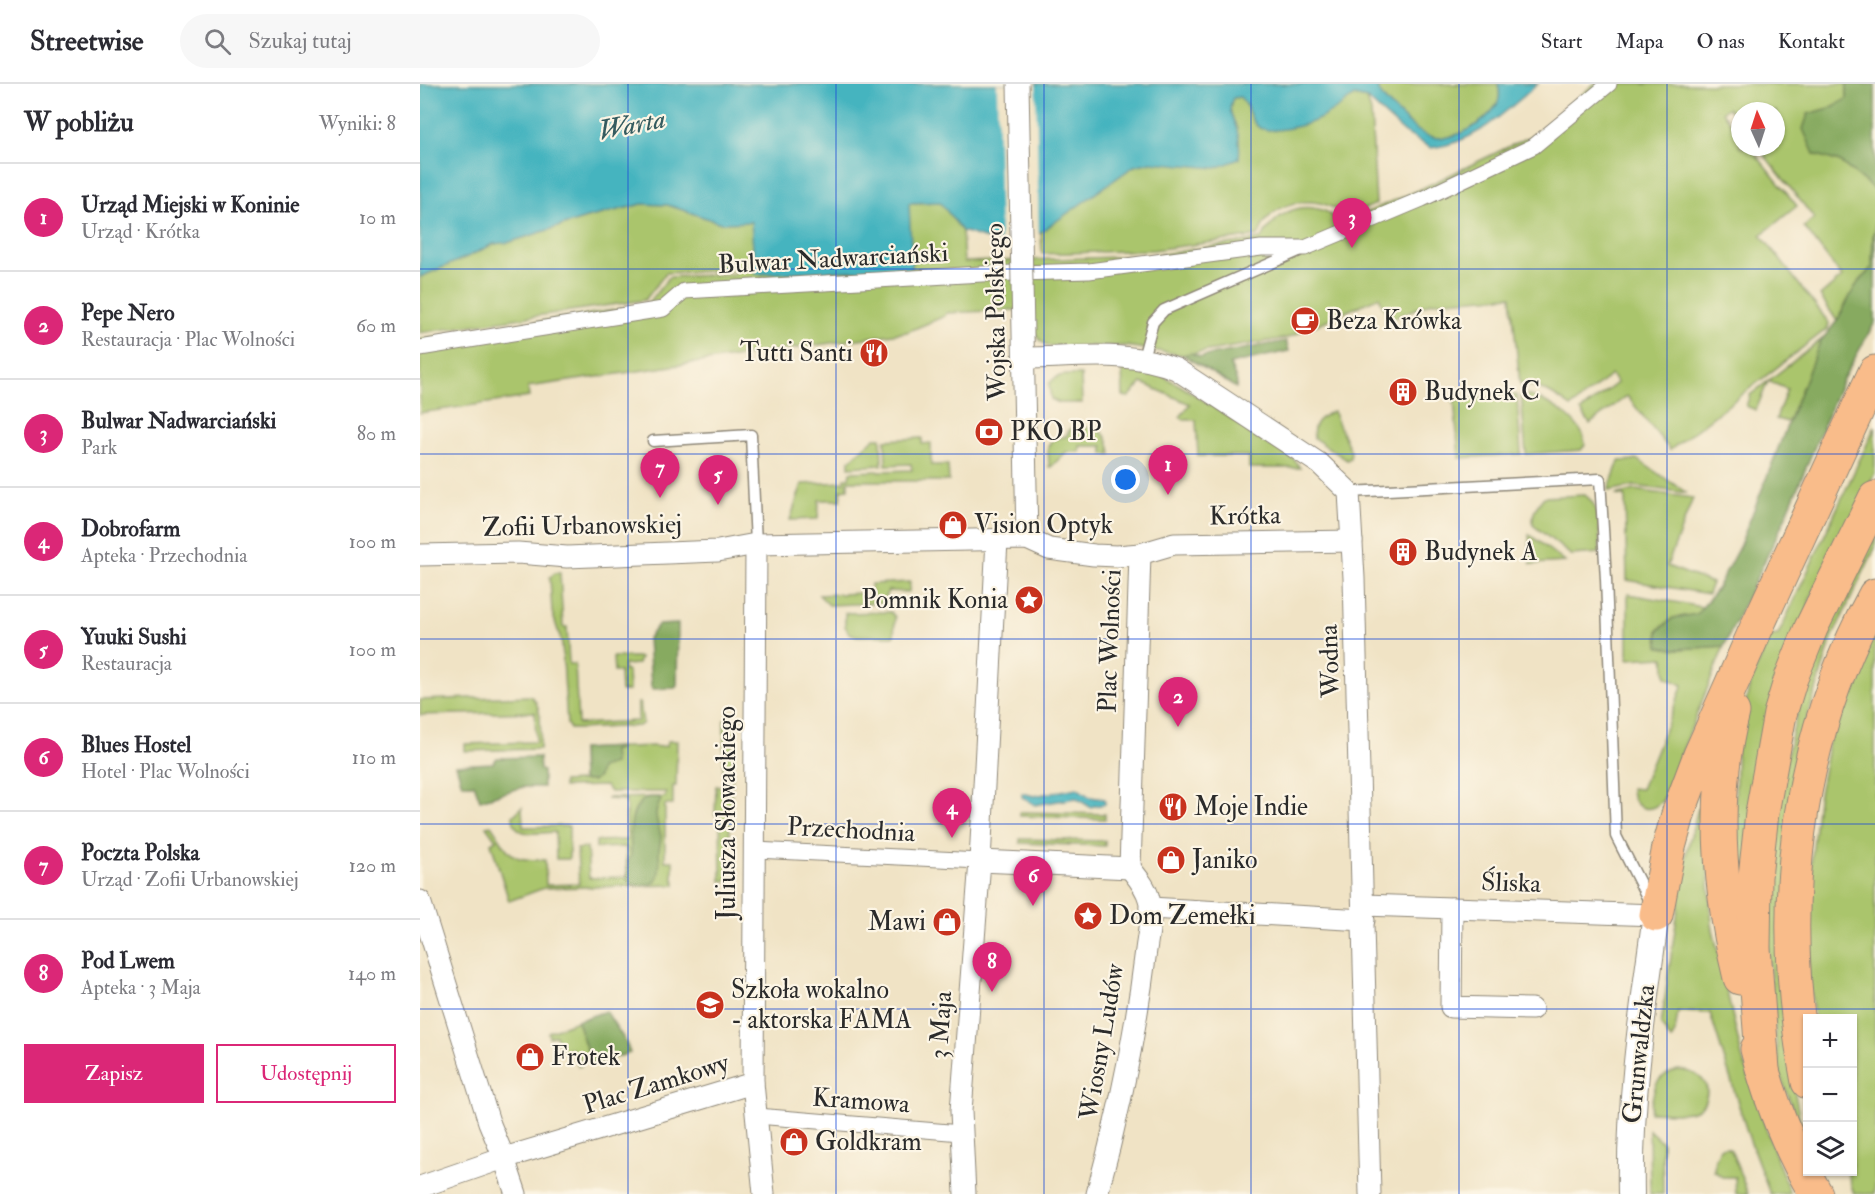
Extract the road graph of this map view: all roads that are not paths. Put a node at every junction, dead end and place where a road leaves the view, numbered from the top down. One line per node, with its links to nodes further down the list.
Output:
1 (1018, 84): 5 (street, Wojska Polskiego, bridge)
2 (1609, 84): 3 (street, Bulwar Nadwarciański)
3 (1305, 248): 4 (street, Bulwar Nadwarciański); 6 (lane)
4 (420, 348)
5 (1024, 358): 6 (street); 11 (street, Wojska Polskiego)
6 (1143, 358): 9 (street)
7 (1875, 372): 18 (main road)
8 (653, 441): 14 (lane)
9 (1349, 492): 13 (street, Wodna); 26 (lane)
10 (1875, 498): 29 (main road)
11 (1027, 539): 12 (street, Plac Wolności); 15 (street, Plac Wolności)
12 (997, 540): 14 (street, Zofii Urbanowskiej); 20 (street)
13 (1352, 541): 15 (street, Krótka); 25 (street, Wodna)
14 (756, 544): 16 (street, Zofii Urbanowskiej); 19 (street, Juliusza Słowackiego)
15 (1140, 554): 21 (street, Plac Wolności)
16 (420, 555)
17 (1875, 595): 28 (main road)
18 (1755, 629): 26 (main road); 29 (main road)
19 (754, 850): 20 (street, Przechodnia); 30 (street, Juliusza Słowackiego)
20 (980, 861): 21 (street); 32 (street, 3 Maja)
21 (1130, 868): 23 (street, Wiosny Ludów)
22 (420, 901): 33 (street)
23 (1150, 908): 25 (street, Śliska); 39 (street, Wiosny Ludów)
24 (1452, 908): 25 (street, Śliska); 26 (street, Śliska); 27 (street)
25 (1364, 913): 40 (street, Wodna)
26 (1656, 915): 41 (street, Grunwaldzka)
27 (1532, 1009)
28 (1806, 1068)
29 (1762, 1070): 42 (main road)
30 (753, 1083): 31 (street, Plac Zamkowy); 33 (street, Plac Zamkowy)
31 (757, 1116): 32 (street, Kramowa); 37 (street, Plac Zamkowy)
32 (961, 1133): 38 (street, 3 Maja)
33 (504, 1158): 35 (street, Plac Zamkowy); 36 (street)
34 (1825, 1176): 43 (main road)
35 (420, 1187)
36 (516, 1194)
37 (764, 1194)
38 (965, 1194)
39 (1097, 1194)
40 (1370, 1194)
41 (1631, 1194)
42 (1815, 1194)
43 (1829, 1194)

